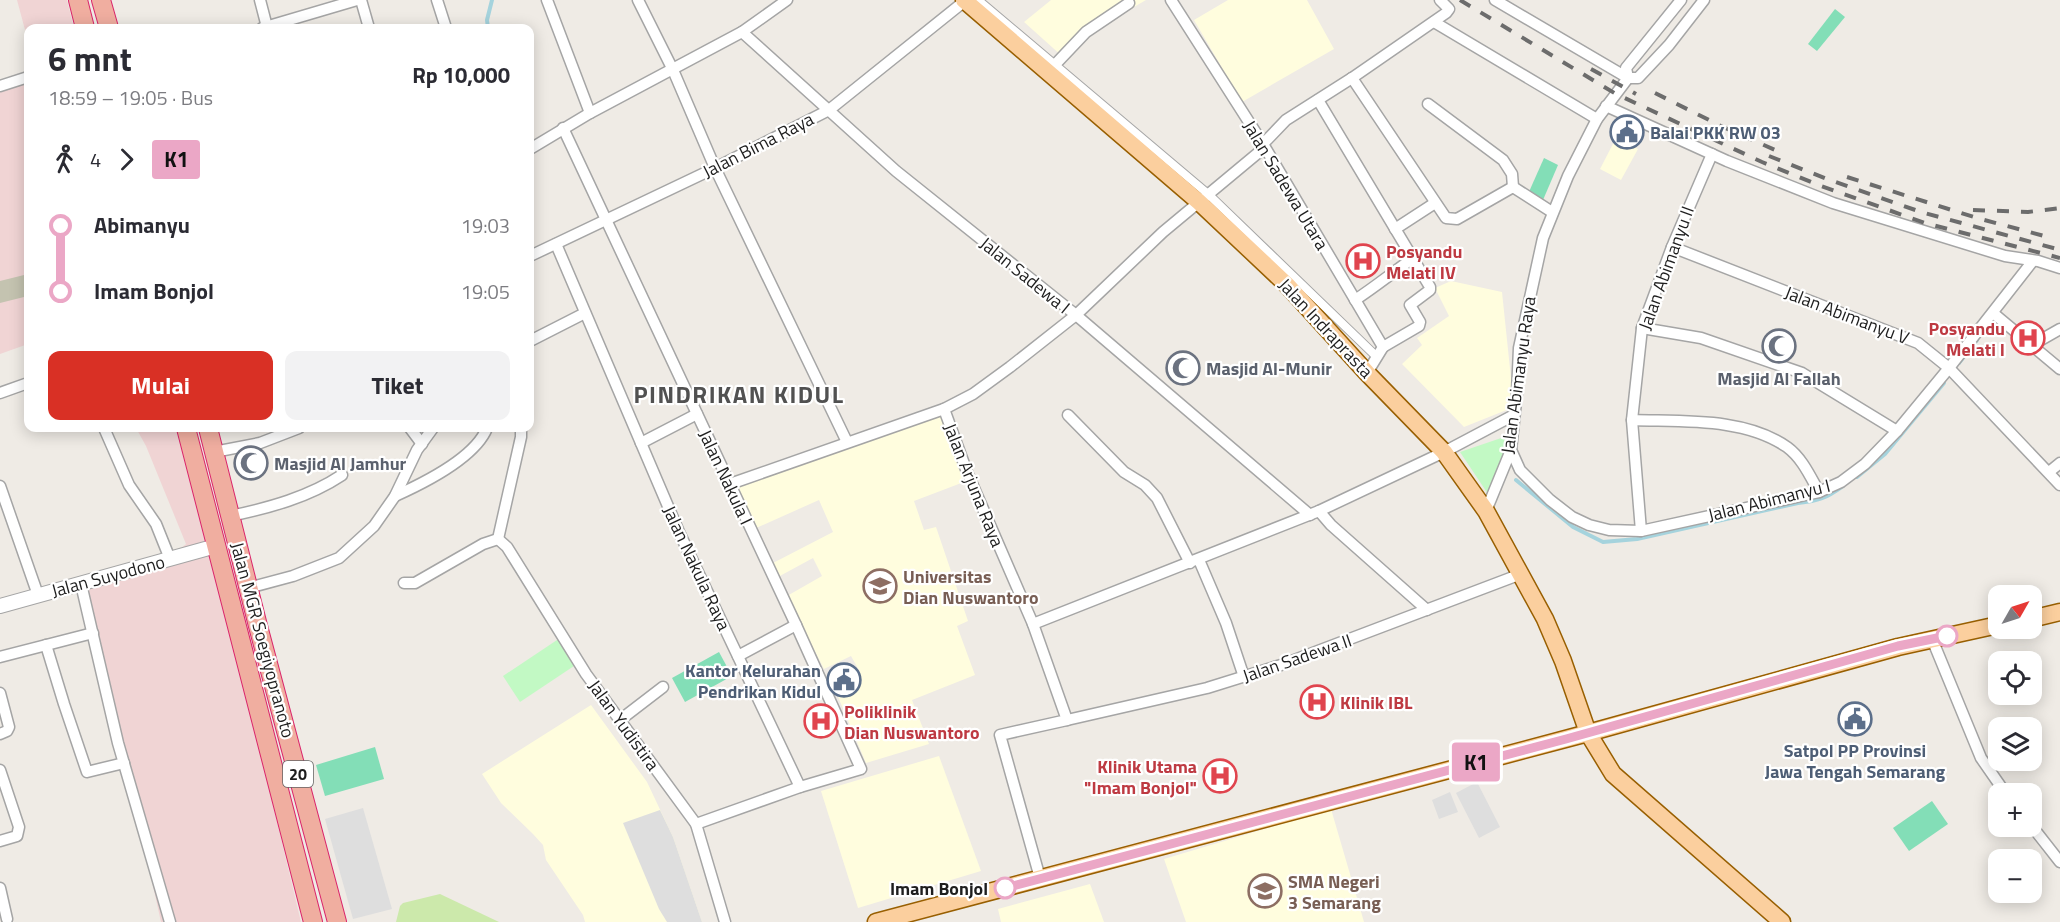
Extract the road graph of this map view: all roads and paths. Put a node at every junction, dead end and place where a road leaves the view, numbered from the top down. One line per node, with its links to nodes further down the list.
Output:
1 (78, 0): 18 (highway)
2 (101, 0): 19 (highway)
3 (260, 0): 20 (street)
4 (359, 0): 21 (street); 22 (street)
5 (437, 0): 23 (street)
6 (547, 0): 37 (street)
7 (638, 0): 27 (street)
8 (787, 0): 24 (street)
9 (965, 0): 28 (main road, Jalan Indraprasta); 36 (street, Jalan Bima Raya)
10 (978, 0): 45 (street)
11 (1171, 0): 41 (street, Jalan Sadewa Utara)
12 (1440, 0): 17 (street)
13 (1495, 0): 31 (street)
14 (1681, 0): 25 (street)
15 (1704, 0): 26 (street)
16 (1129, 3): 28 (street)
17 (1434, 22): 30 (street); 38 (street)
18 (84, 24)
19 (108, 24)
20 (264, 24)
21 (278, 24)
22 (368, 24)
23 (445, 24)
24 (742, 33): 27 (street); 36 (street, Jalan Sadewa I)
25 (1654, 34): 26 (street); 31 (street)
26 (1669, 45): 31 (street)
27 (673, 70): 37 (street); 43 (street)
28 (1048, 72): 45 (main road, Jalan Indraprasta)
29 (24, 78): 32 (street)
30 (1352, 78): 33 (street); 46 (street)
31 (1628, 78): 35 (street, Jalan Abimanyu Raya)
32 (0, 86)
33 (1318, 100): 41 (street); 49 (street)
34 (1428, 104): 44 (street)
35 (1606, 106): 38 (street, Jalan Abimanyu Raya); 42 (street)
36 (828, 110): 43 (street, Jalan Bima Raya); 59 (street, Jalan Sadewa I)
37 (590, 113): 39 (street)
38 (1597, 119): 47 (street, Jalan Abimanyu Raya)
39 (563, 128): 40 (street); 48 (street, Jalan Nakula I)
40 (534, 146)
41 (1263, 146): 45 (street); 56 (street, Jalan Sadewa Utara)
42 (1712, 154): 51 (street, Jalan Abimanyu II); 54 (street)
43 (715, 168): 48 (street, Jalan Bima Raya); 85 (street)
44 (1513, 187): 46 (street); 47 (street)
45 (1203, 198): 59 (street); 65 (street); 68 (main road, Jalan Indraprasta)
46 (1436, 203): 49 (street)
47 (1552, 212): 74 (street, Jalan Abimanyu Raya)
48 (607, 219): 50 (street, Jalan Bima Raya); 72 (street, Jalan Nakula I)
49 (1395, 230): 53 (street)
50 (556, 244): 52 (street, Jalan Bima Raya); 57 (street, Jalan Nakula Raya)
51 (1672, 247): 60 (street, Jalan Abimanyu II); 66 (street, Jalan Abimanyu V)
52 (534, 254)
53 (1412, 259): 56 (street); 64 (street)
54 (2032, 262): 55 (street); 58 (street, Jalan Abimanyu I)
55 (2060, 268)
56 (1355, 300): 64 (street, Jalan Sadewa Utara)
57 (585, 313): 62 (street); 86 (street, Jalan Nakula Raya)
58 (1993, 313): 63 (street); 66 (street, Jalan Abimanyu I)
59 (1076, 315): 71 (street); 100 (street, Jalan Sadewa I)
60 (1642, 328): 75 (street, Jalan Abimanyu II); 76 (street)
61 (2060, 329): 63 (street)
62 (534, 339)
63 (2032, 345): 67 (street)
64 (1383, 347): 65 (street)
65 (1377, 357): 68 (street)
66 (1949, 368): 76 (street, Jalan Abimanyu I); 92 (street, Jalan Abimanyu V)
67 (2060, 369)
68 (1366, 373): 90 (main road, Jalan Indraprasta)
69 (24, 384): 70 (street)
70 (0, 393)
71 (944, 409): 85 (street, Jalan Arjuna Raya); 116 (street, Jalan Arjuna Raya)
72 (697, 414): 86 (street); 94 (street, Jalan Nakula I)
73 (1068, 415): 106 (street)
74 (1514, 415): 88 (street, Jalan Abimanyu Raya); 90 (street)
75 (1632, 420): 97 (street); 102 (street, Jalan Abimanyu II)
76 (1897, 431): 97 (street, Jalan Abimanyu I)
77 (106, 432): 105 (street)
78 (187, 432): 104 (highway, Jalan MGR Soegiyopranoto / 20)
79 (209, 432): 89 (highway, Jalan MGR Soegiyopranoto / 20)
80 (289, 432): 89 (street)
81 (413, 432): 87 (street)
82 (430, 432): 87 (street)
83 (485, 432): 98 (street)
84 (521, 432): 103 (street)
85 (847, 442): 94 (street, Jalan Arjuna Raya)
86 (641, 443): 122 (street, Jalan Nakula Raya)
87 (422, 444): 98 (street)
88 (1511, 450): 99 (street, Jalan Abimanyu Raya); 102 (street, Jalan Abimanyu I)
89 (214, 452): 101 (highway, Jalan MGR Soegiyopranoto / 20)
90 (1444, 452): 99 (main road, Jalan Indraprasta); 100 (street)
91 (2060, 463): 92 (street)
92 (2049, 472): 95 (street, Jalan Abimanyu V)
93 (342, 475): 101 (street)
94 (730, 484): 117 (street, Jalan Nakula I)
95 (2060, 485)
96 (0, 486): 111 (street)
97 (1819, 492): 102 (street, Jalan Abimanyu I)
98 (395, 496): 110 (street)
99 (1486, 512): 107 (main road, Jalan Indraprasta)
100 (1314, 513): 106 (street); 113 (street, Jalan Sadewa I)
101 (230, 516): 110 (highway, Jalan MGR Soegiyopranoto / 20)
102 (1641, 531)
103 (498, 539): 108 (street); 127 (street, Jalan Yudistira)
104 (216, 546): 105 (street, Jalan Suyodono); 143 (highway, Jalan MGR Soegiyopranoto / 20)
105 (170, 559): 109 (street, Jalan Suyodono)
106 (1194, 561): 116 (street); 124 (street)
107 (1521, 574): 113 (street, Jalan Sadewa II); 129 (main road, Jalan Indraprasta)
108 (404, 583)
109 (81, 584): 111 (street, Jalan Suyodono); 119 (street)
110 (248, 588): 144 (highway, Jalan MGR Soegiyopranoto / 20)
111 (38, 595): 112 (street, Jalan Suyodono)
112 (0, 606)
113 (1427, 610): 124 (street, Jalan Sadewa II)
114 (2060, 612): 115 (main road)
115 (2042, 616)
116 (1033, 624): 128 (street, Jalan Arjuna Raya)
117 (796, 625): 122 (street); 134 (street, Jalan Nakula I)
118 (1988, 628): 120 (main road)
119 (93, 633): 121 (street); 131 (street)
120 (1932, 639): 129 (main road); 133 (street)
121 (47, 646): 123 (street); 131 (street)
122 (738, 656): 134 (street, Jalan Nakula Raya)
123 (0, 657)
124 (1244, 677): 128 (street, Jalan Sadewa II)
125 (663, 687): 127 (street)
126 (0, 693): 130 (street)
127 (620, 720): 135 (street, Jalan Yudistira)
128 (1067, 720): 139 (street)
129 (1588, 733): 139 (main road); 147 (main road, Jalan Indraprasta)
130 (0, 734)
131 (124, 763): 142 (street)
132 (1, 778): 137 (street)
133 (1998, 783)
134 (800, 787): 135 (street)
135 (696, 824): 145 (street, Jalan Yudistira)
136 (2040, 837): 138 (street)
137 (0, 841)
138 (2060, 862)
139 (1040, 878): 146 (main road)
140 (0, 888): 141 (street)
141 (5, 920)
142 (170, 922)
143 (313, 922)
144 (338, 922)
145 (725, 922)
146 (876, 922)
147 (1782, 922)

